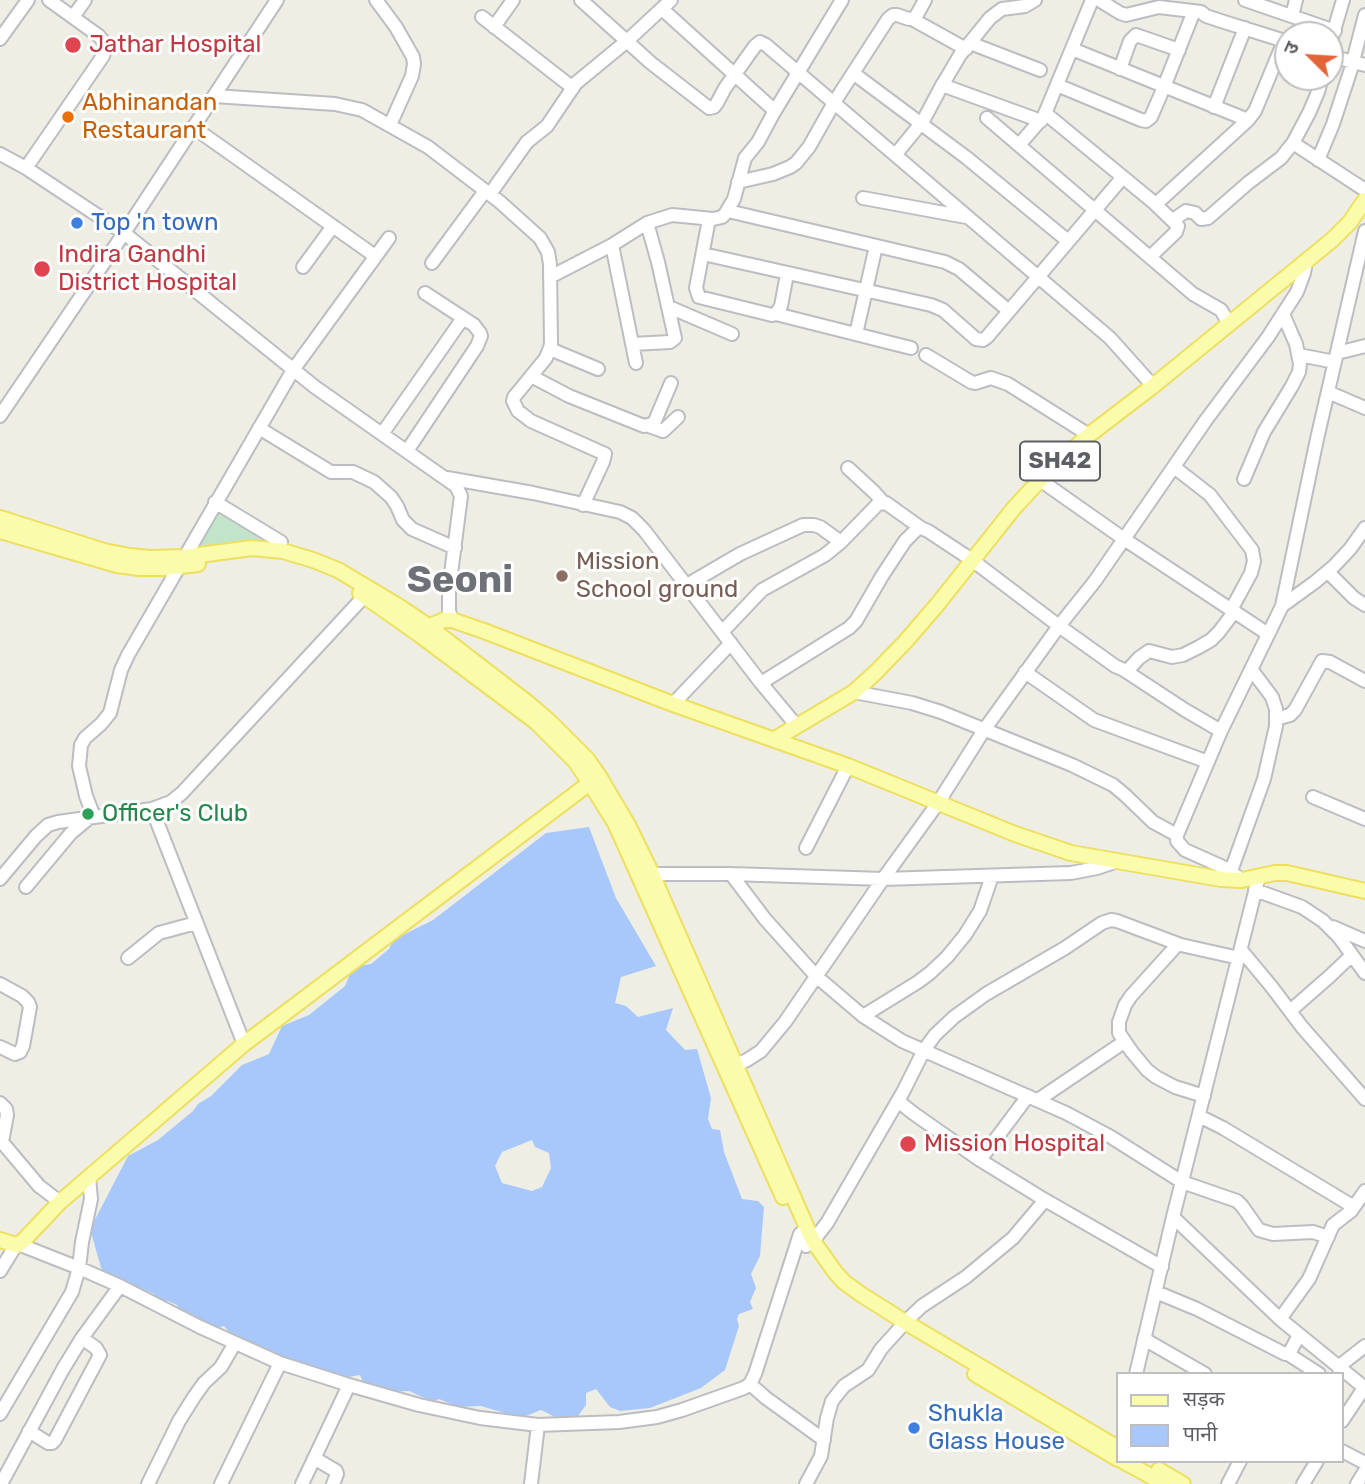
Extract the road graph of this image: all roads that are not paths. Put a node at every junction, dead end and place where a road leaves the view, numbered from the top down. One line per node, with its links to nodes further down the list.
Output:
1 (28, 0): 29 (street)
2 (49, 0): 21 (street)
3 (85, 0): 21 (street)
4 (276, 0): 46 (street)
5 (376, 0): 54 (street)
6 (513, 0): 26 (street)
7 (581, 0): 30 (street)
8 (842, 0): 38 (street)
9 (925, 0): 23 (street)
10 (1035, 0): 31 (street)
11 (1092, 0): 32 (street)
12 (1099, 0): 16 (street)
13 (1246, 0): 20 (street)
14 (1296, 0): 20 (street)
15 (1343, 0): 25 (street)
16 (1155, 4): 18 (street)
17 (666, 5): 30 (street); 40 (street)
18 (1200, 8): 27 (street); 33 (street)
19 (1365, 15): 34 (street)
20 (1292, 16): 24 (street)
21 (73, 17): 61 (street)
22 (482, 17): 26 (street)
23 (912, 19): 31 (street); 39 (street)
24 (1307, 21)
25 (1337, 21)
26 (494, 27): 44 (street)
27 (1245, 29): 28 (street); 48 (street)
28 (1274, 38)
29 (0, 39)
30 (627, 41): 40 (street); 44 (street)
31 (968, 46): 35 (street); 41 (street)
32 (1072, 49): 36 (street); 42 (street)
33 (1179, 50): 36 (street); 43 (street)
34 (1359, 64): 60 (street)
35 (1040, 69)
36 (1120, 69): 43 (street)
37 (1274, 69): 52 (street)
38 (799, 72): 40 (street); 47 (street); 49 (street)
39 (853, 73): 47 (street); 53 (street)
40 (734, 75): 49 (street)
41 (942, 85): 50 (street); 53 (street)
42 (1057, 85): 43 (street); 50 (street)
43 (1164, 87): 48 (street)
44 (573, 88): 65 (street)
45 (1318, 91): 56 (street)
46 (214, 96): 54 (street); 55 (street)
47 (835, 102): 59 (street); 63 (street)
48 (1214, 107): 52 (street)
49 (775, 111): 63 (street)
50 (1043, 117): 57 (street); 62 (street)
51 (986, 118): 57 (street)
52 (1248, 120): 68 (street)
53 (922, 124): 59 (street); 79 (street)
54 (390, 125): 65 (street)
55 (193, 127): 75 (street); 77 (street)
56 (1293, 143): 60 (street); 73 (street)
57 (1018, 145): 69 (street)
58 (0, 154): 61 (street)
59 (896, 154): 71 (street)
60 (1318, 160): 64 (street)
61 (26, 168): 77 (street)
62 (1123, 177): 68 (street); 69 (street)
63 (738, 182): 70 (street)
64 (1365, 190)
65 (487, 192): 85 (street); 89 (street)
66 (863, 198): 71 (street)
67 (1365, 200): 86 (main road, SH42)
68 (1156, 204): 73 (street)
69 (1095, 209): 79 (street); 84 (street)
70 (728, 211): 72 (street); 81 (street)
71 (969, 217): 90 (street)
72 (709, 219): 74 (street); 82 (street)
73 (1172, 220): 84 (street)
74 (647, 223): 80 (street); 93 (street)
75 (332, 226): 83 (street); 87 (street)
76 (1365, 231): 107 (street)
77 (124, 233): 110 (street); 116 (street)
78 (389, 238): 83 (street)
79 (1068, 241): 90 (street)
80 (612, 245): 89 (street); 101 (street)
81 (876, 246): 91 (street); 94 (street)
82 (703, 254): 88 (street); 95 (street)
83 (375, 256): 110 (street)
84 (1150, 257): 98 (street)
85 (432, 262)
86 (1306, 262): 96 (street); 98 (main road, SH42)
87 (303, 267)
88 (787, 274): 91 (street); 95 (street)
89 (550, 276): 104 (street)
90 (1038, 276): 94 (street); 113 (street)
91 (867, 291): 94 (street); 100 (street)
92 (425, 293): 97 (street)
93 (669, 307): 99 (street); 101 (street)
94 (1009, 311)
95 (776, 314): 100 (street)
96 (1283, 314): 106 (street); 123 (street)
97 (463, 318): 120 (street); 122 (street)
98 (1229, 324): 113 (main road, SH42)
99 (732, 334)
100 (856, 334): 103 (street)
101 (632, 344): 108 (street)
102 (1365, 346): 107 (street)
103 (911, 348)
104 (550, 349): 109 (street); 111 (street)
105 (926, 355): 121 (street)
106 (1299, 355): 107 (street); 126 (street)
107 (1336, 357): 114 (street)
108 (636, 363)
109 (598, 369)
110 (293, 370): 119 (street); 120 (street)
111 (531, 376): 118 (street); 130 (street)
112 (671, 383): 118 (street)
113 (1153, 386): 121 (main road, SH42)
114 (1328, 392): 115 (street); 145 (street)
115 (1365, 408)
116 (0, 416)
117 (678, 416): 118 (street)
118 (649, 426)
119 (259, 428): 128 (street); 138 (street)
120 (382, 434): 122 (street)
121 (1089, 435): 127 (main road, SH42)
122 (407, 451): 125 (street)
123 (1174, 467): 135 (street); 146 (street)
124 (848, 468): 129 (street)
125 (446, 478): 130 (street); 138 (street)
126 (1244, 479)
127 (1040, 480): 135 (street); 139 (main road, SH42)
128 (215, 502): 136 (street); 140 (street)
129 (883, 502): 132 (street); 137 (street)
130 (583, 505): 142 (street)
131 (0, 518): 140 (main road)
132 (921, 528): 139 (street); 157 (street)
133 (1365, 528): 141 (street)
134 (0, 531): 140 (main road)
135 (1124, 539): 146 (street); 148 (street)
136 (281, 542)
137 (841, 542): 142 (street); 150 (street)
138 (455, 548): 147 (street)
139 (972, 560): 148 (street); 158 (main road, SH42)
140 (181, 562): 143 (main road); 171 (street)
141 (1328, 572): 144 (street); 145 (street)
142 (687, 585): 150 (street)
143 (368, 593): 149 (main road); 170 (street)
144 (1365, 605)
145 (1282, 606): 151 (street)
146 (1232, 611): 151 (street); 154 (street)
147 (452, 620): 149 (main road); 159 (main road)
148 (1059, 626): 154 (street); 155 (street)
149 (423, 629): 167 (main road)
150 (722, 632): 152 (street)
151 (1268, 634): 153 (street)
152 (730, 643): 157 (street); 159 (street)
153 (1251, 669): 160 (street); 163 (street)
154 (1124, 670): 163 (street)
155 (1025, 673): 162 (street); 165 (street)
156 (1365, 681): 160 (street)
157 (761, 683): 161 (street)
158 (853, 691): 161 (main road, SH42); 162 (street)
159 (673, 704): 164 (main road)
160 (1276, 719): 178 (street)
161 (796, 725): 164 (main road, SH42)
162 (984, 730): 169 (street); 173 (street)
163 (1222, 731): 165 (street)
164 (775, 739): 166 (main road)
165 (1208, 762): 173 (street)
166 (848, 766): 169 (main road); 174 (street)
167 (595, 780): 176 (main road); 198 (main road); 201 (main road)
168 (1313, 797): 172 (street)
169 (938, 803): 175 (main road); 181 (street)
170 (152, 809): 171 (street); 185 (street)
171 (91, 818): 180 (street); 183 (street)
172 (1365, 819)
173 (1177, 835): 178 (street)
174 (806, 848)
175 (1115, 862): 178 (main road); 179 (street)
176 (652, 874): 177 (street); 201 (main road)
177 (731, 874): 181 (street); 193 (street)
178 (1236, 875): 182 (main road)
179 (992, 876): 181 (street); 196 (street)
180 (0, 879)
181 (883, 879): 193 (street)
182 (1257, 883): 184 (main road); 186 (street); 189 (street)
183 (26, 887)
184 (1365, 891)
185 (196, 923): 191 (street); 198 (street)
186 (1329, 925): 187 (street); 190 (street)
187 (1365, 941)
188 (1178, 944): 189 (street); 197 (street); 200 (street)
189 (1240, 954): 195 (street); 202 (street)
190 (1352, 955): 192 (street); 195 (street)
191 (128, 958)
192 (1365, 973)
193 (816, 976): 196 (street); 201 (street)
194 (0, 984): 199 (street)
195 (1290, 1011): 204 (street)
196 (863, 1016): 200 (street)
197 (1124, 1042): 202 (street); 203 (street)
198 (244, 1044): 210 (main road)
199 (0, 1047)
200 (924, 1050): 203 (street); 205 (street)
201 (730, 1067): 217 (main road)
202 (1204, 1096): 207 (street)
203 (1033, 1098): 209 (street); 211 (street)
204 (1365, 1099)
205 (898, 1101): 209 (street); 217 (street)
206 (0, 1104): 208 (street)
207 (1199, 1116): 211 (street); 215 (street)
208 (1, 1140): 214 (street)
209 (980, 1160): 213 (street)
210 (89, 1178): 214 (main road); 222 (street)
211 (1182, 1182): 216 (street); 218 (street)
212 (1365, 1191): 215 (street)
213 (1045, 1200): 221 (street); 227 (street)
214 (60, 1202): 220 (main road)
215 (1354, 1207): 218 (street)
216 (1174, 1217): 221 (street); 226 (street)
217 (806, 1237): 227 (main road); 239 (street)
218 (1328, 1237): 226 (street)
219 (0, 1240): 220 (main road)
220 (17, 1244): 222 (street); 223 (street)
221 (1162, 1267): 225 (street)
222 (79, 1268): 224 (street); 242 (street)
223 (0, 1271)
224 (120, 1286): 229 (street); 231 (street)
225 (1156, 1292): 230 (street); 233 (street)
226 (1280, 1319): 228 (street)
227 (902, 1325): 246 (street); 247 (main road)
228 (1299, 1335): 233 (street); 235 (street)
229 (82, 1338): 245 (street); 245 (street)
230 (1144, 1339): 236 (street); 237 (street)
231 (235, 1343): 234 (street); 258 (street)
232 (1365, 1346): 235 (street)
233 (1288, 1354): 238 (street)
234 (281, 1363): 240 (street); 259 (street)
235 (1338, 1367): 241 (street)
236 (1136, 1372)
237 (1202, 1372)
238 (1316, 1372)
239 (750, 1384): 244 (street); 246 (street)
240 (349, 1385): 244 (street); 249 (street)
241 (1365, 1388): 243 (street)
242 (0, 1414)
243 (1344, 1418)
244 (538, 1425): 262 (street)
245 (29, 1431): 257 (street)
246 (824, 1440): 263 (street)
247 (1116, 1452)
248 (1344, 1452): 254 (street)
249 (314, 1458): 260 (street); 261 (street)
250 (1132, 1463): 256 (main road)
251 (1146, 1463): 264 (main road)
252 (1239, 1463): 265 (street)
253 (1316, 1463): 266 (street)
254 (1365, 1463)
255 (1365, 1471): 267 (street)
256 (1161, 1483)
257 (1, 1484)
258 (148, 1484)
259 (221, 1484)
260 (302, 1484)
261 (333, 1484)
262 (531, 1484)
263 (806, 1484)
264 (1183, 1484)
265 (1228, 1484)
266 (1304, 1484)
267 (1357, 1484)

